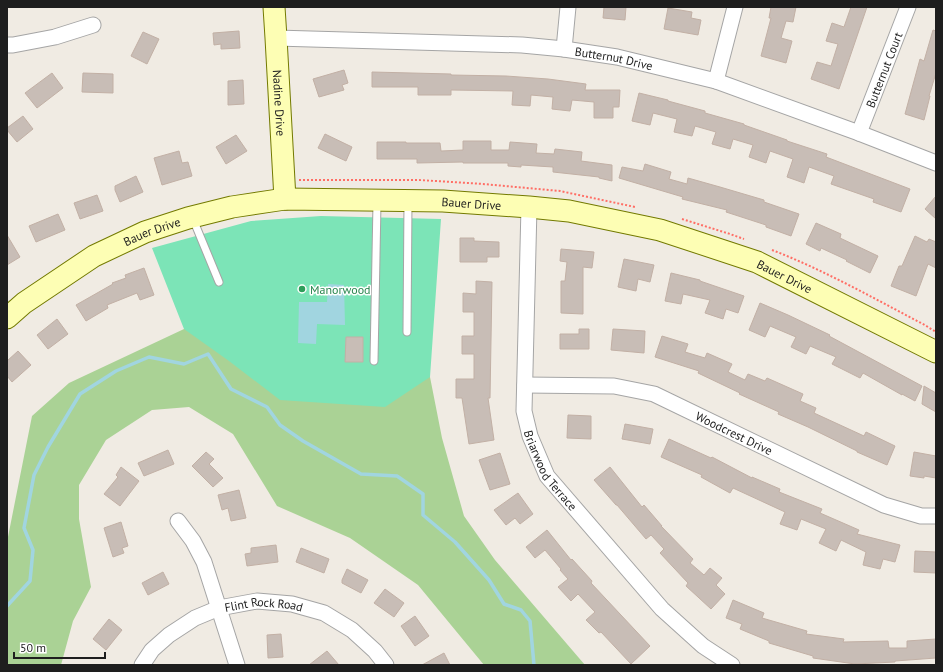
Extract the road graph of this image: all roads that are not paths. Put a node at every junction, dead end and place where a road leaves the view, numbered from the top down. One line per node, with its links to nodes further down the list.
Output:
1 (274, 7): 6 (street, Nadine Drive)
2 (568, 7): 8 (street)
3 (735, 7): 9 (street)
4 (908, 7): 10 (street, Butternut Court)
5 (93, 25): 7 (street)
6 (276, 38): 8 (street, Butternut Drive); 12 (street, Nadine Drive)
7 (7, 45)
8 (564, 49): 9 (street, Butternut Drive)
9 (716, 81): 10 (street, Butternut Drive)
10 (859, 133): 11 (street, Butternut Drive)
11 (936, 163)
12 (285, 199): 13 (street, Bauer Drive); 16 (street, Bauer Drive)
13 (377, 200): 14 (street, Bauer Drive); 21 (lane)
14 (408, 201): 15 (street, Bauer Drive); 19 (lane)
15 (529, 207): 20 (street, Bauer Drive); 22 (street, Briarwood Terrace)
16 (193, 217): 17 (lane); 18 (street, Bauer Drive)
17 (219, 282)
18 (7, 318)
19 (407, 332)
20 (934, 346)
21 (374, 361)
22 (525, 385): 23 (street, Woodcrest Drive); 29 (street, Briarwood Terrace)
23 (936, 516)
24 (178, 521): 25 (street)
25 (219, 608): 26 (street, Flint Rock Road); 27 (street); 28 (street, Flint Rock Road)
26 (142, 665)
27 (237, 665)
28 (386, 665)
29 (732, 665)

